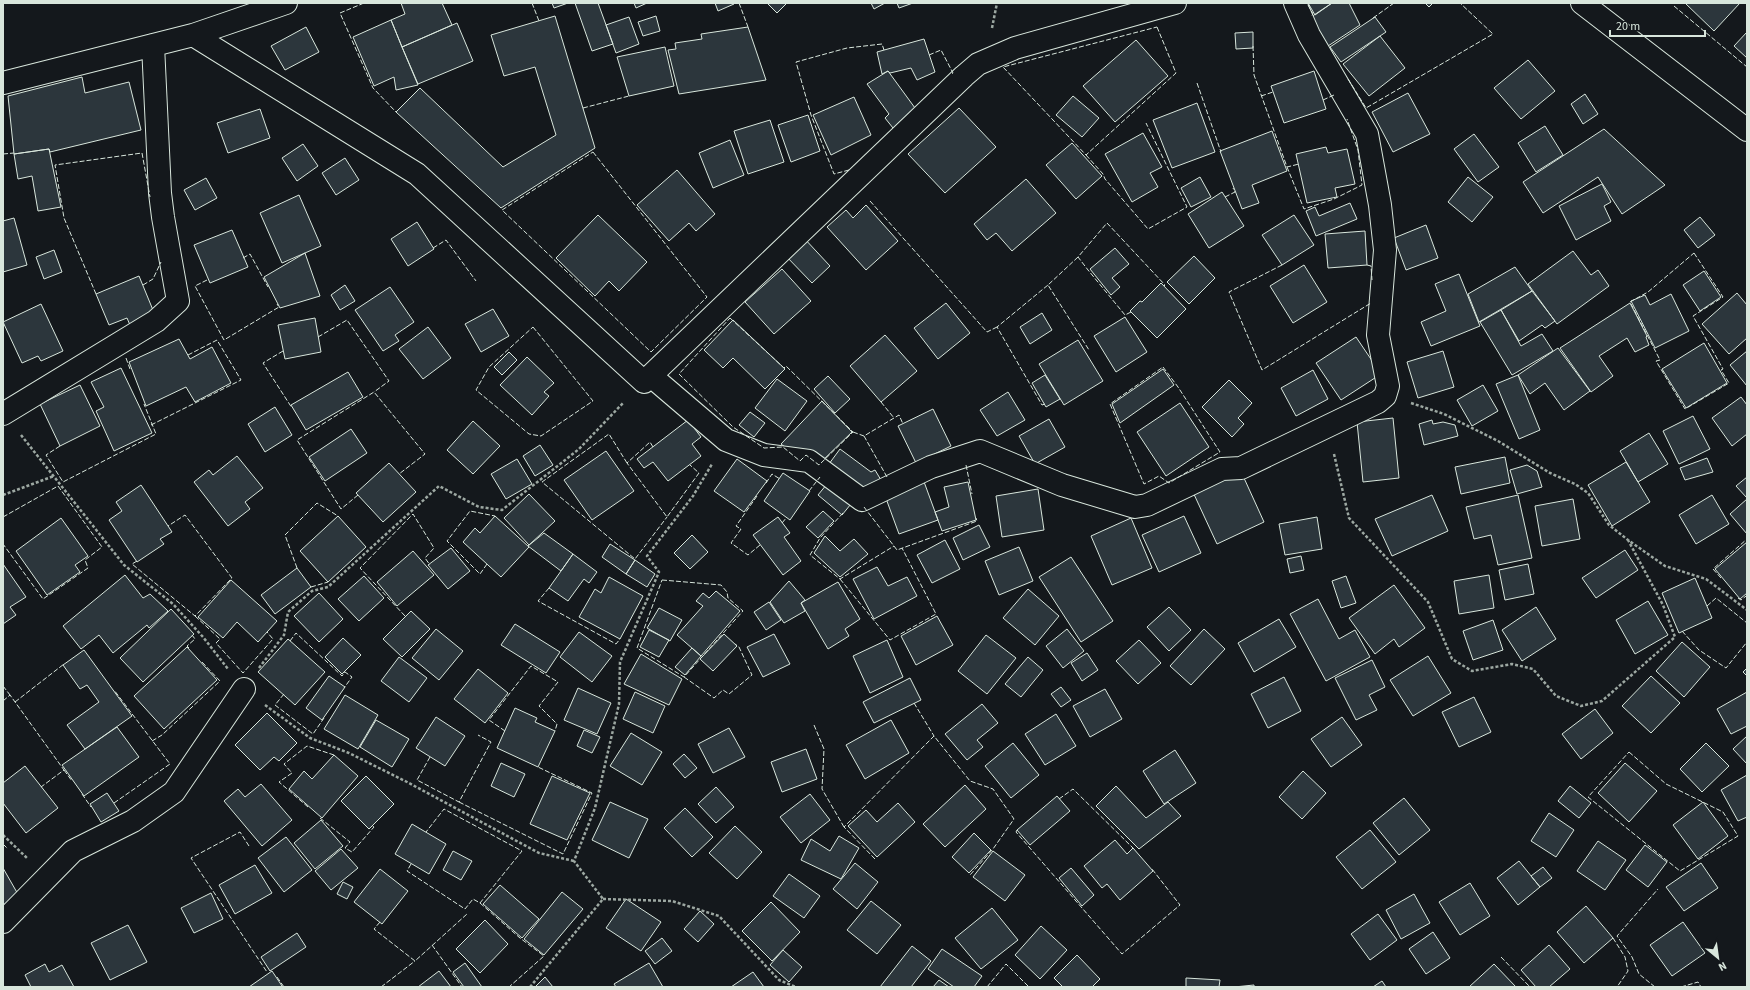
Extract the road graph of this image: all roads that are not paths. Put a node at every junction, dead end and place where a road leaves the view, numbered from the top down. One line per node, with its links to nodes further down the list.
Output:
1 (286, 3): 5 (street)
2 (1175, 3): 9 (street)
3 (1295, 3): 9 (street)
4 (1582, 3): 8 (street)
5 (193, 35): 6 (street); 9 (street)
6 (154, 45): 7 (street); 10 (street)
7 (3, 83)
8 (1747, 130)
9 (648, 379)
10 (3, 414)
11 (244, 689): 12 (street)
12 (3, 922)

